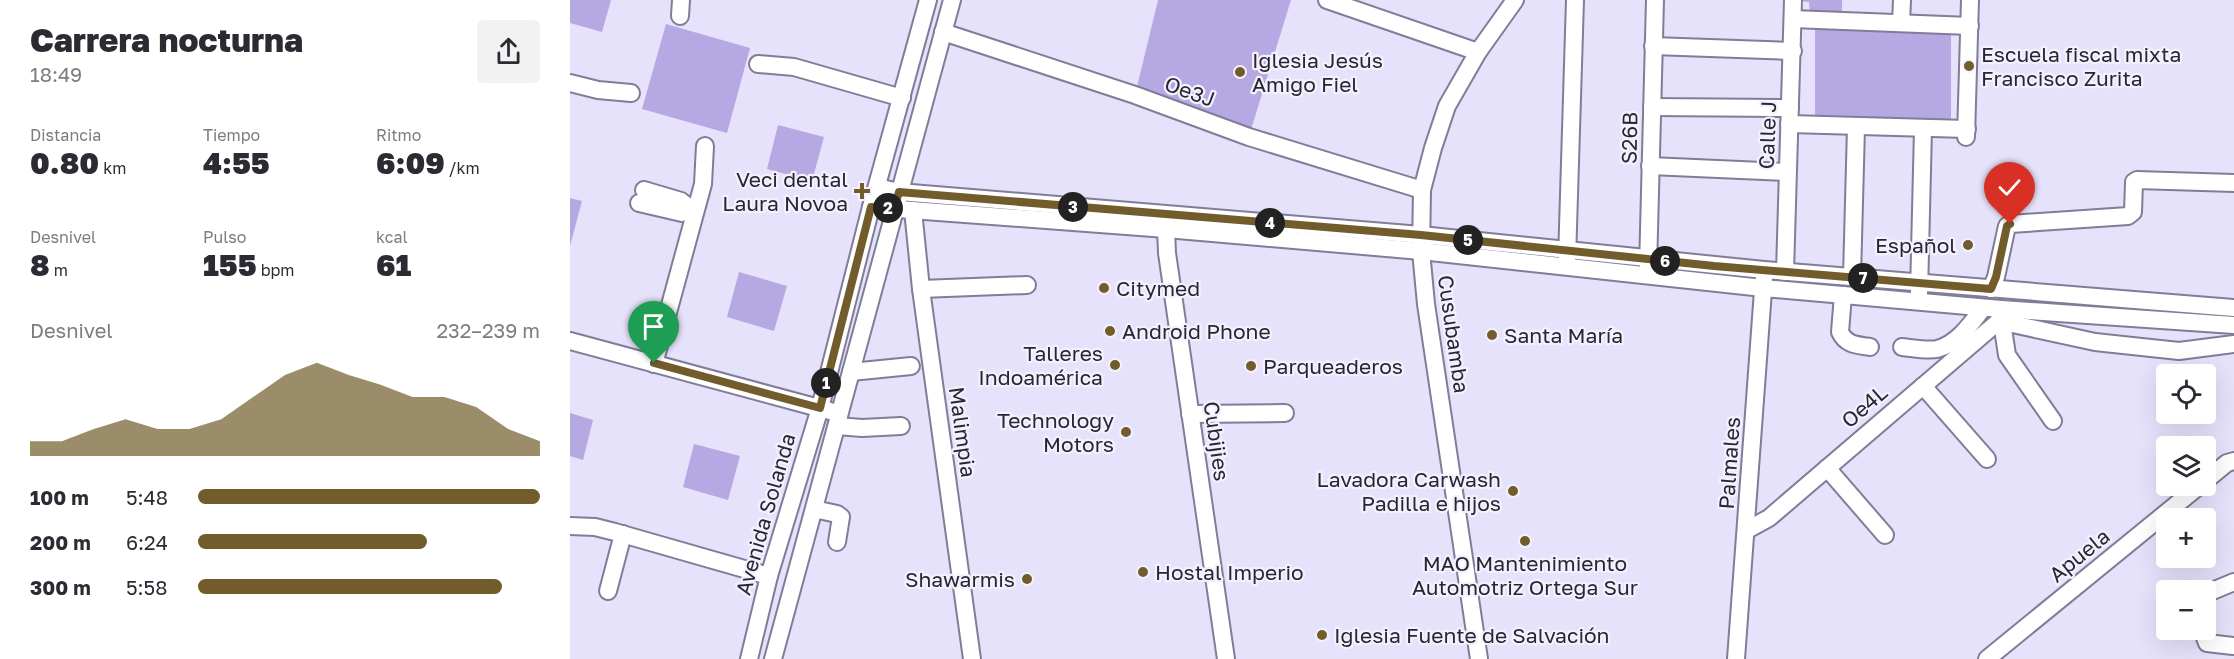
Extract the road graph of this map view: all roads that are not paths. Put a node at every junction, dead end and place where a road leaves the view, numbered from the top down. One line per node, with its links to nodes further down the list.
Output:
1 (928, 0): 20 (street, Avenida Solanda)
2 (952, 0): 13 (street)
3 (1327, 0): 16 (street)
4 (1515, 0): 16 (street, Cusubamba)
5 (1575, 0): 39 (street)
6 (1654, 0): 14 (street, S26B)
7 (1793, 0): 10 (street, Calle J)
8 (1902, 0): 11 (street)
9 (1970, 0): 12 (street)
10 (1793, 19): 11 (street); 15 (street, Calle J)
11 (1901, 23): 12 (street)
12 (1970, 26): 24 (street)
13 (943, 32): 30 (street, Oe3J); 31 (street)
14 (1653, 46): 15 (street); 21 (street, S26B)
15 (1793, 51): 22 (street, Calle J)
16 (1478, 52): 30 (street, Cusubamba)
17 (758, 64): 20 (street)
18 (570, 83): 19 (street)
19 (631, 93)
20 (902, 98): 29 (street, Avenida Solanda)
21 (1652, 107): 22 (street); 26 (street, S26B)
22 (1790, 116): 23 (street); 27 (street, Calle J)
23 (1856, 127): 24 (street); 44 (street)
24 (1923, 129): 45 (street)
25 (705, 146): 35 (street)
26 (1650, 166): 27 (street); 41 (street, S26B)
27 (1787, 172): 43 (street, Calle J)
28 (2234, 183): 49 (street)
29 (876, 187): 31 (street); 33 (street, Avenida Solanda)
30 (1422, 190): 38 (street, Cusubamba)
31 (899, 192): 34 (street); 38 (street)
32 (642, 196): 35 (street)
33 (871, 207): 34 (street); 66 (street, Avenida Solanda)
34 (894, 208): 36 (street); 64 (street)
35 (691, 209): 62 (street)
36 (913, 210): 37 (street); 48 (street, Malimpia)
37 (1166, 229): 38 (street); 68 (street, Cubijies)
38 (1421, 243): 39 (street); 40 (street); 94 (street, Cusubamba)
39 (1568, 250): 40 (street); 41 (street)
40 (1566, 268): 41 (street)
41 (1648, 268): 42 (street); 47 (street)
42 (1764, 270): 43 (street); 47 (street, Palmales)
43 (1785, 272): 44 (street)
44 (1852, 277): 45 (street)
45 (1919, 284): 49 (street); 51 (street)
46 (1027, 285): 48 (street)
47 (1763, 288): 50 (street); 79 (street, Palmales)
48 (921, 289): 92 (street, Malimpia)
49 (1991, 289): 53 (street)
50 (1843, 296): 51 (street); 59 (street)
51 (1918, 302): 52 (street)
52 (1983, 308): 54 (street); 60 (street)
53 (2234, 308)
54 (2000, 317): 55 (street); 61 (street); 65 (street, Oe4L); 70 (street)
55 (2205, 323): 56 (street); 61 (street)
56 (2234, 325)
57 (570, 341): 62 (street)
58 (2234, 344): 61 (street)
59 (1870, 347)
60 (1902, 347)
61 (2179, 351)
62 (654, 363): 66 (street)
63 (911, 366): 64 (street)
64 (851, 372): 69 (street)
65 (1923, 386): 72 (street); 74 (street, Oe4L)
66 (820, 408): 69 (street); 83 (street, Avenida Solanda)
67 (1285, 413): 68 (street)
68 (1190, 414): 93 (street, Cubijies)
69 (838, 420): 71 (street); 77 (street)
70 (2053, 421)
71 (900, 426)
72 (1987, 459)
73 (2234, 461): 75 (street)
74 (1827, 468): 79 (street, Oe4L); 81 (street)
75 (2216, 472)
76 (2187, 496): 96 (street, Apuela)
77 (814, 509): 82 (street); 91 (street)
78 (570, 526): 80 (street)
79 (1747, 530): 95 (street, Palmales)
80 (623, 534): 83 (street); 86 (street)
81 (1885, 535)
82 (837, 542)
83 (769, 576): 90 (street, Avenida Solanda)
84 (2234, 582): 85 (street)
85 (2216, 589)
86 (608, 591)
87 (2234, 634): 89 (street)
88 (2206, 640): 89 (street)
89 (2234, 646): 97 (street)
90 (749, 659)
91 (773, 659)
92 (972, 659)
93 (1226, 659)
94 (1479, 659)
95 (1736, 659)
96 (1987, 659)
97 (2233, 659)

